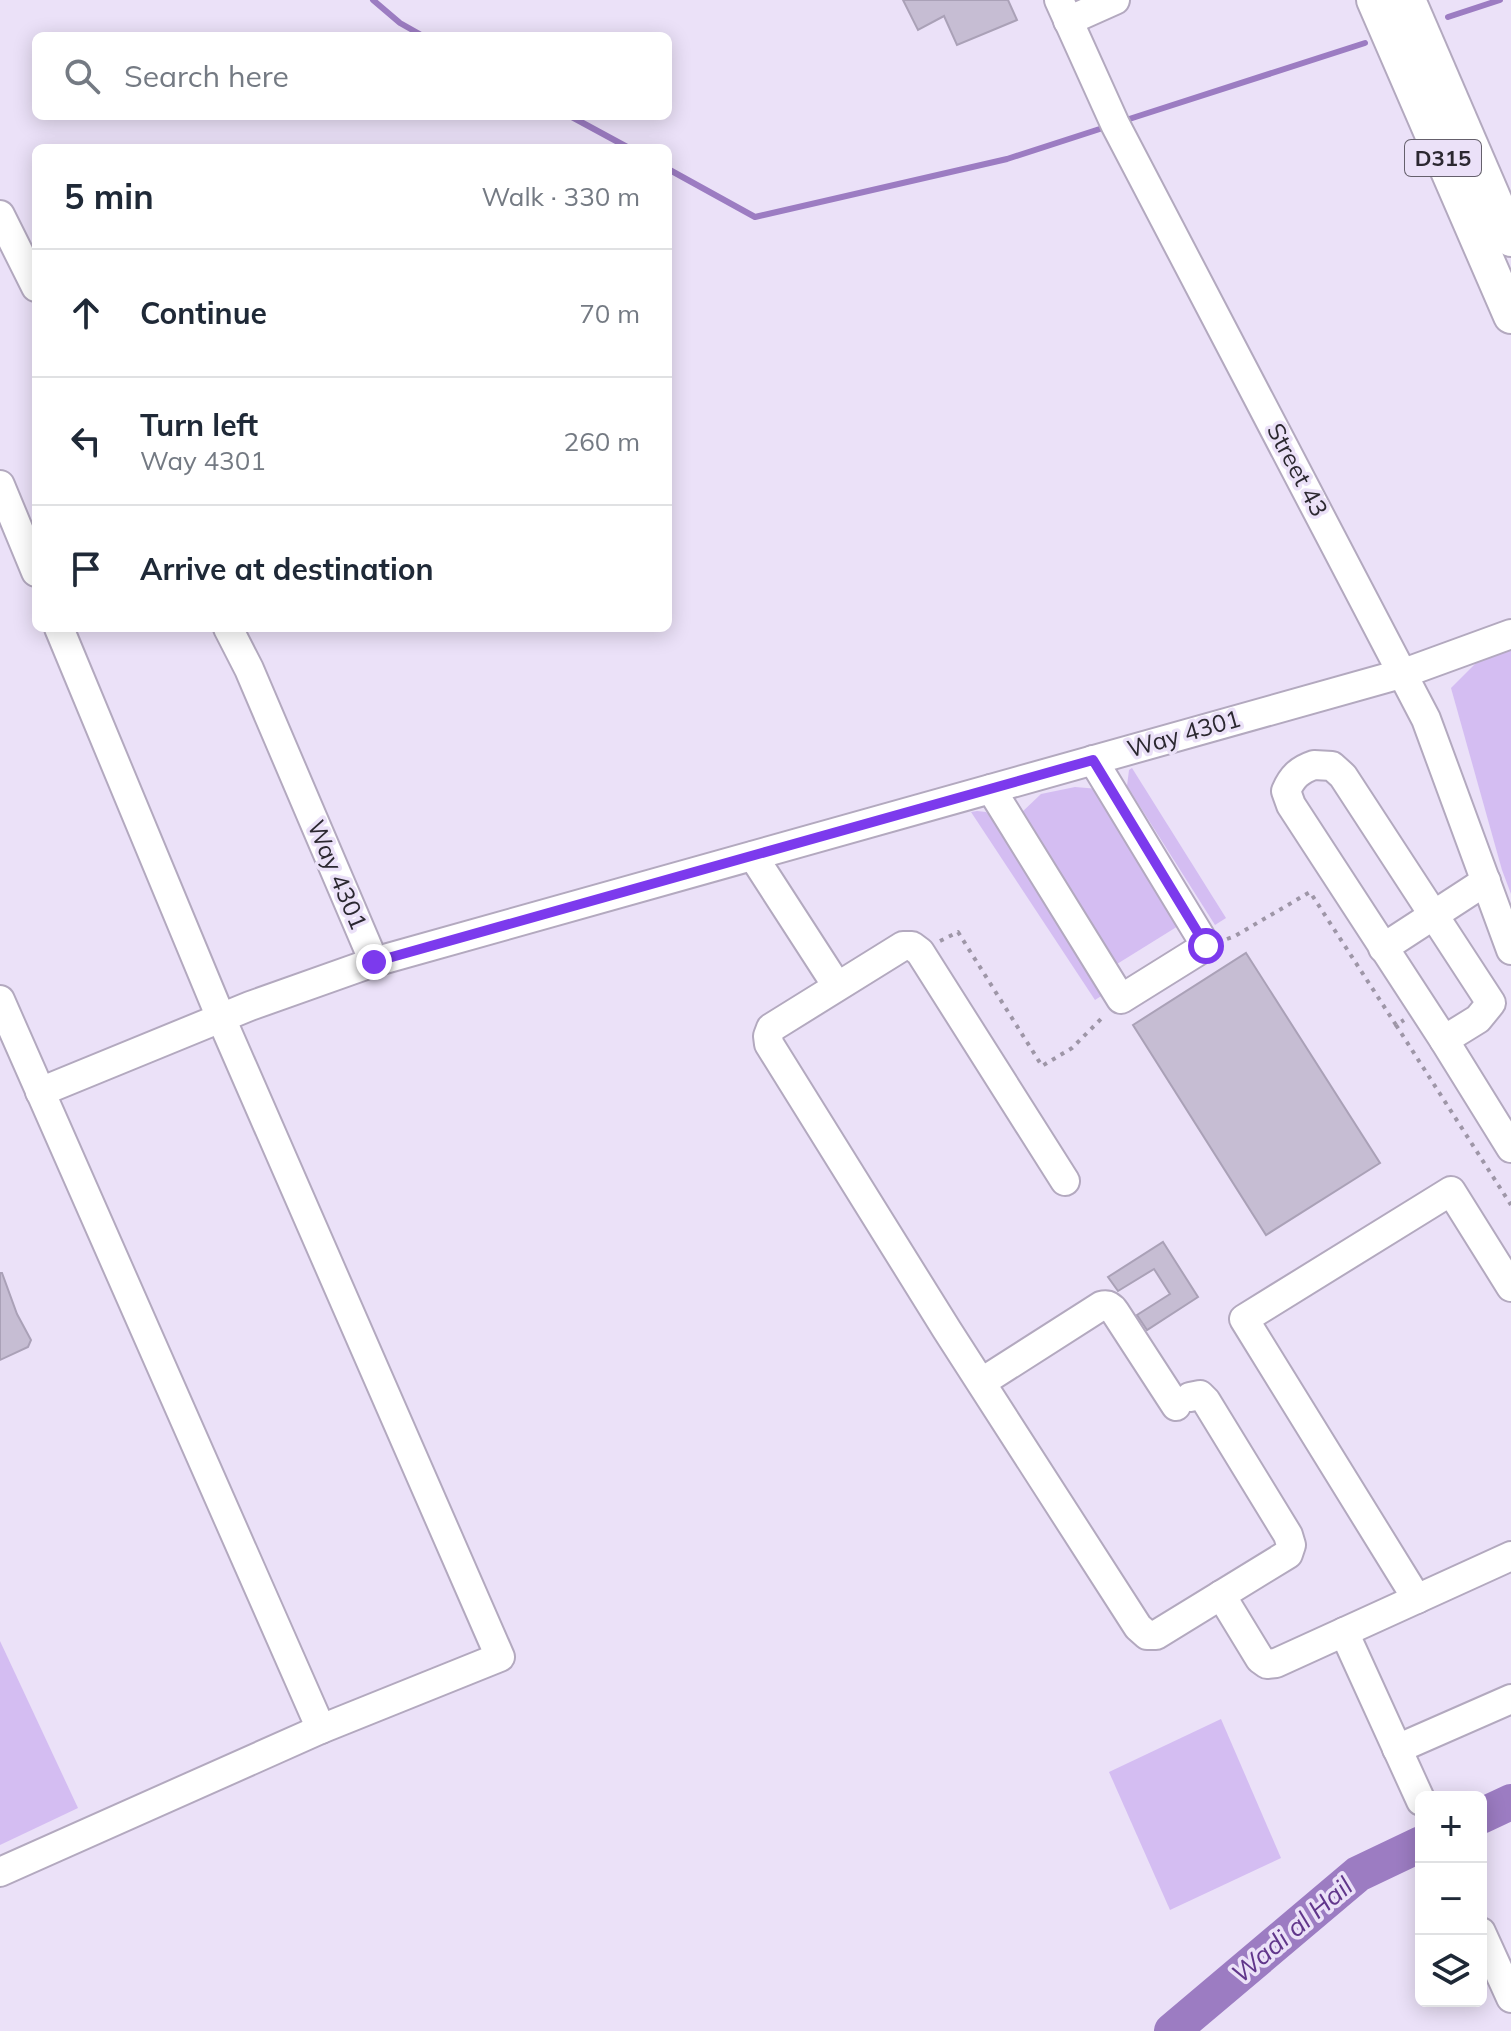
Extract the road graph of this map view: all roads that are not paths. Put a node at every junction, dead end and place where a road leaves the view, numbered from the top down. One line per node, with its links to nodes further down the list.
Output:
1 (1115, 0): 4 (street)
2 (1374, 0): 8 (main road, D315)
3 (1408, 0): 6 (main road, D315)
4 (1063, 10): 14 (street, Street 43)
5 (3, 229): 7 (street)
6 (1511, 239)
7 (32, 280)
8 (1511, 316)
9 (0, 485): 10 (street)
10 (32, 562)
11 (61, 632): 25 (street)
12 (230, 632): 22 (street, Way 4301)
13 (1511, 634): 14 (street, Way 4301)
14 (1404, 673): 15 (street, Way 4301); 18 (street, Street 43)
15 (1093, 760): 16 (street, Way 4301); 16 (street)
16 (991, 789): 17 (street, Way 4301)
17 (753, 856): 22 (street, Way 4301); 23 (street)
18 (1486, 881): 19 (street); 21 (street, Street 43)
19 (1433, 915): 20 (street); 20 (street); 26 (street)
20 (1383, 948): 26 (street)
21 (1511, 950)
22 (374, 962): 25 (street)
23 (837, 986): 29 (street); 31 (street)
24 (0, 1000): 27 (street)
25 (221, 1018): 27 (street); 37 (street)
26 (1444, 1040): 28 (street)
27 (40, 1092): 37 (street)
28 (1511, 1148)
29 (1065, 1181)
30 (1511, 1287): 34 (street)
31 (982, 1382): 33 (street); 33 (street)
32 (1511, 1556): 34 (street)
33 (1221, 1595): 35 (street)
34 (1417, 1599): 35 (street)
35 (1344, 1632): 38 (street)
36 (1511, 1699): 38 (street)
37 (321, 1729): 40 (street)
38 (1397, 1749): 39 (street)
39 (1416, 1791)
40 (0, 1872)
41 (1482, 1935): 42 (street)
42 (1511, 1998)

